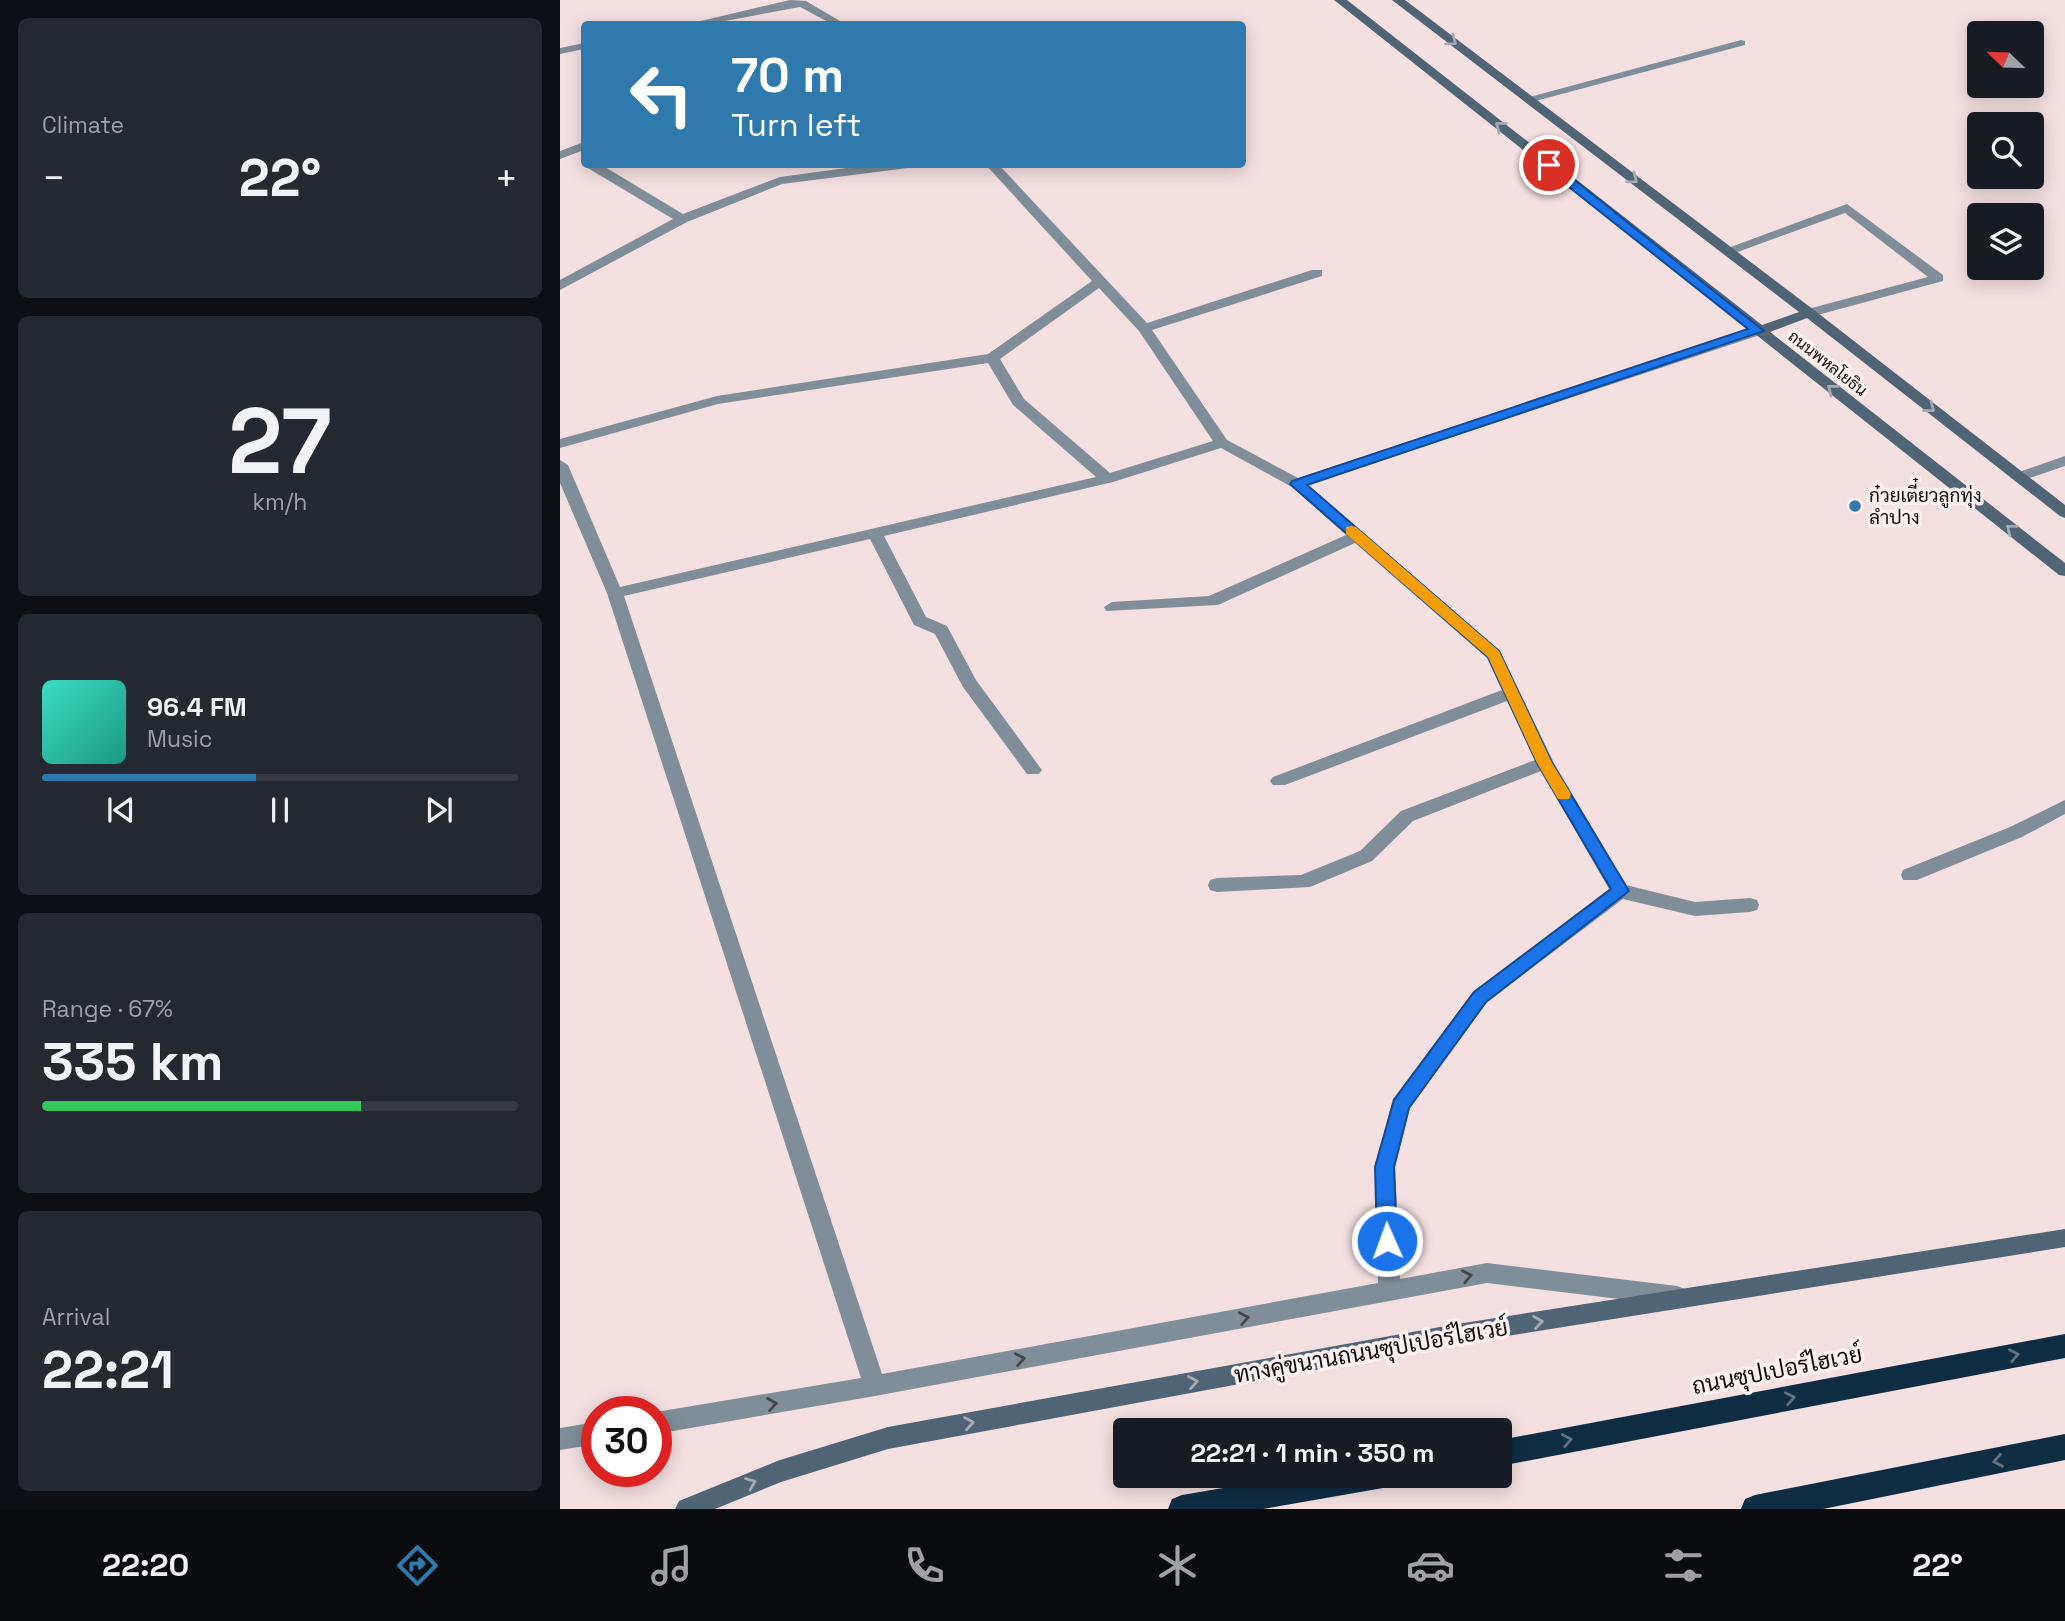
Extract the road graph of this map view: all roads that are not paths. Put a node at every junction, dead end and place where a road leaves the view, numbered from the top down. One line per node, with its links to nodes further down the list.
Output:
1 (1340, 0): 20 (main road, ถนนพหลโยธิน, one-way to 1)
2 (1398, 0): 9 (main road, ถนนพหลโยธิน, one-way to 9)
3 (799, 1): 4 (street); 5 (street)
4 (708, 21)
5 (830, 21)
6 (1741, 43): 9 (street)
7 (581, 47): 8 (street)
8 (560, 51)
9 (1528, 99): 14 (main road, ถนนพหลโยธิน, one-way to 14)
10 (597, 168): 13 (street)
11 (878, 168): 13 (street)
12 (995, 168): 16 (street)
13 (682, 219): 17 (street)
14 (1727, 251): 18 (main road, ถนนพหลโยธิน); 18 (street)
15 (1317, 273): 19 (street)
16 (1102, 280): 19 (street); 21 (street)
17 (560, 286)
18 (1809, 313): 20 (main road); 26 (main road, ถนนพหลโยธิน, one-way to 26)
19 (1144, 328): 22 (street)
20 (1758, 331): 28 (street); 32 (main road, ถนนพหลโยธิน, one-way to 20)
21 (992, 358): 23 (street); 27 (street)
22 (1222, 443): 27 (street); 28 (street)
23 (560, 444)
24 (2065, 461): 26 (street)
25 (560, 465): 33 (street)
26 (2018, 477): 29 (main road, ถนนพหลโยธิน)
27 (1108, 479): 30 (street)
28 (1297, 484): 31 (street)
29 (2065, 513)
30 (874, 533): 33 (street); 37 (street)
31 (1357, 536): 34 (street); 35 (street)
32 (2065, 571)
33 (615, 593): 48 (street)
34 (1112, 607)
35 (1512, 693): 36 (street); 38 (street)
36 (1545, 763): 41 (street); 42 (street)
37 (1033, 770)
38 (1279, 781)
39 (2065, 806): 40 (street)
40 (1910, 874)
41 (1217, 885)
42 (1620, 891): 43 (street); 45 (street)
43 (1751, 905)
44 (2065, 1238): 46 (main road, ทางคู่ขนานถนนซุปเปอร์ไฮเวย์)
45 (1389, 1291): 46 (street, one-way to 46); 48 (street, one-way to 45)
46 (1692, 1298): 55 (main road, ทางคู่ขนานถนนซุปเปอร์ไฮเวย์, one-way to 46)
47 (2065, 1346): 53 (highway, ถนนซุปเปอร์ไฮเวย์, one-way to 47)
48 (876, 1386): 49 (street, one-way to 48)
49 (672, 1420)
50 (581, 1436): 51 (street)
51 (560, 1439)
52 (2065, 1447): 57 (highway, one-way to 57)
53 (1512, 1451)
54 (1317, 1488): 56 (highway)
55 (687, 1509)
56 (1182, 1509)
57 (1755, 1509)

